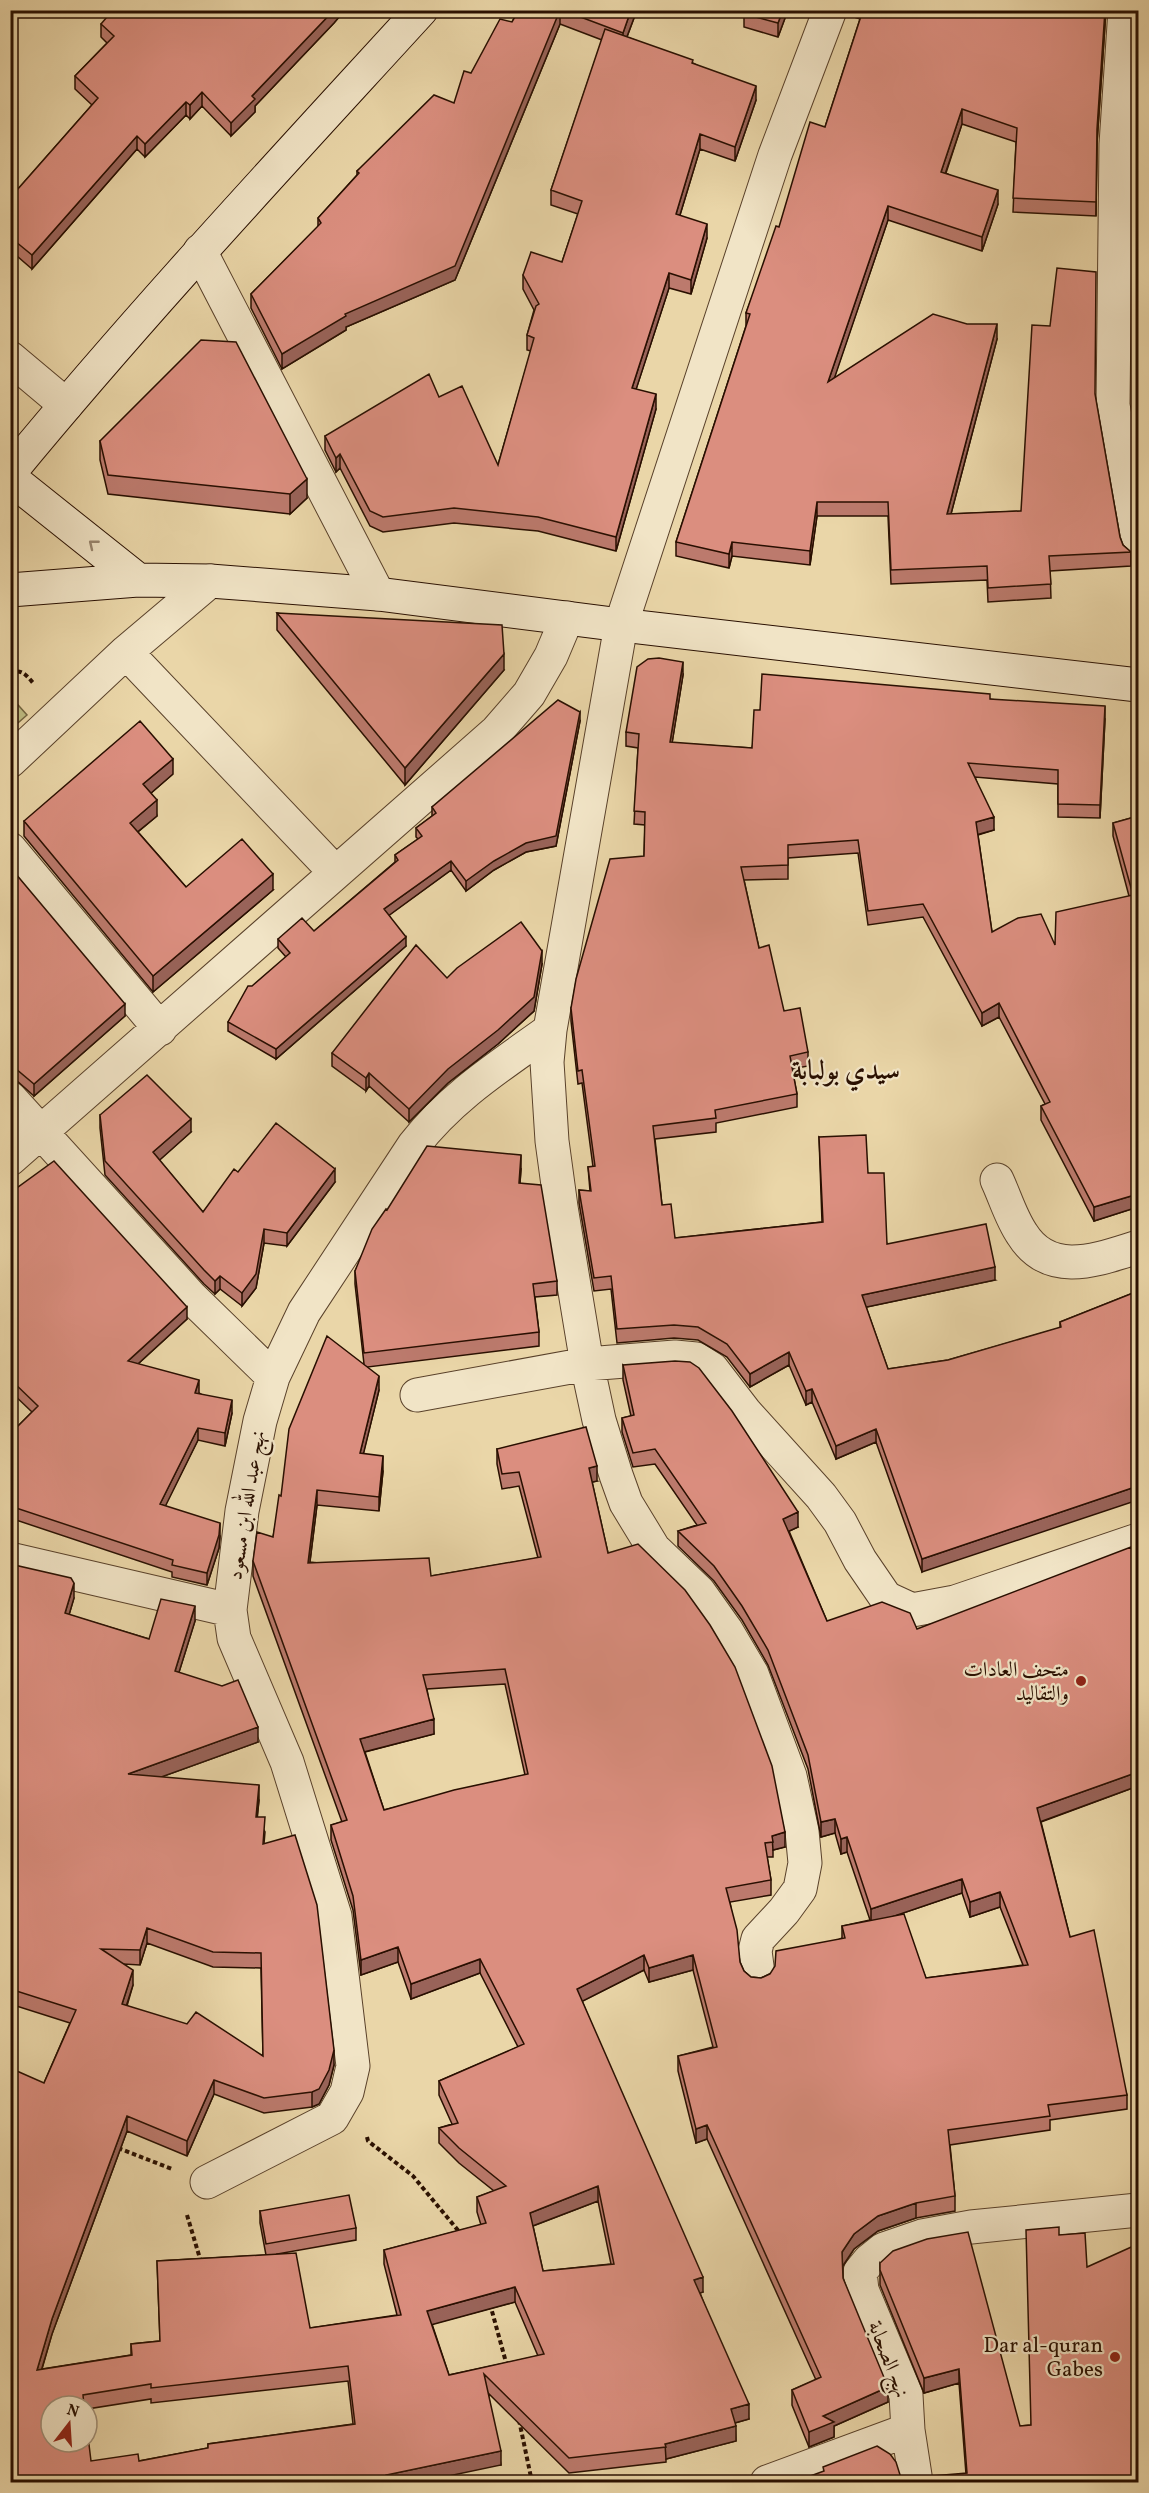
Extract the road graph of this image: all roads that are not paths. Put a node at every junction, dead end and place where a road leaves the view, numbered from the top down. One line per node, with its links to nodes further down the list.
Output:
1 (421, 10): 5 (street)
2 (830, 10): 16 (street)
3 (1125, 10): 4 (street)
4 (1127, 149): 10 (street)
5 (200, 251): 7 (street); 14 (street)
6 (10, 358): 7 (street)
7 (66, 405): 8 (street)
8 (10, 472)
9 (10, 478): 11 (street, one-way to 9)
10 (1138, 548)
11 (138, 580): 12 (street); 13 (street)
12 (210, 580): 14 (street); 17 (street)
13 (10, 590)
14 (378, 594): 15 (street)
15 (567, 618): 16 (street); 21 (street)
16 (621, 625): 18 (street); 23 (street)
17 (126, 652): 19 (street); 21 (street)
18 (1138, 685)
19 (10, 761)
20 (10, 849): 22 (street)
21 (335, 872): 22 (street)
22 (160, 1029): 25 (street)
23 (549, 1030): 29 (street); 30 (street, نهج عبد الله ابن مسعود)
24 (10, 1098): 25 (street)
25 (42, 1131): 26 (street); 30 (street)
26 (10, 1159)
27 (997, 1180): 28 (street)
28 (1138, 1247)
29 (587, 1364): 31 (street); 32 (street); 35 (street)
30 (273, 1377): 34 (street, نهج عبد الله ابن مسعود)
31 (417, 1395)
32 (1138, 1540)
33 (10, 1559): 34 (street)
34 (230, 1610): 36 (street, نهج عبد الله ابن مسعود)
35 (758, 1974)
36 (207, 2182)
37 (1138, 2210): 38 (street, نهج الصحابة)
38 (908, 2430): 39 (street); 40 (street, نهج الصحابة)
39 (767, 2482)
40 (916, 2482)

